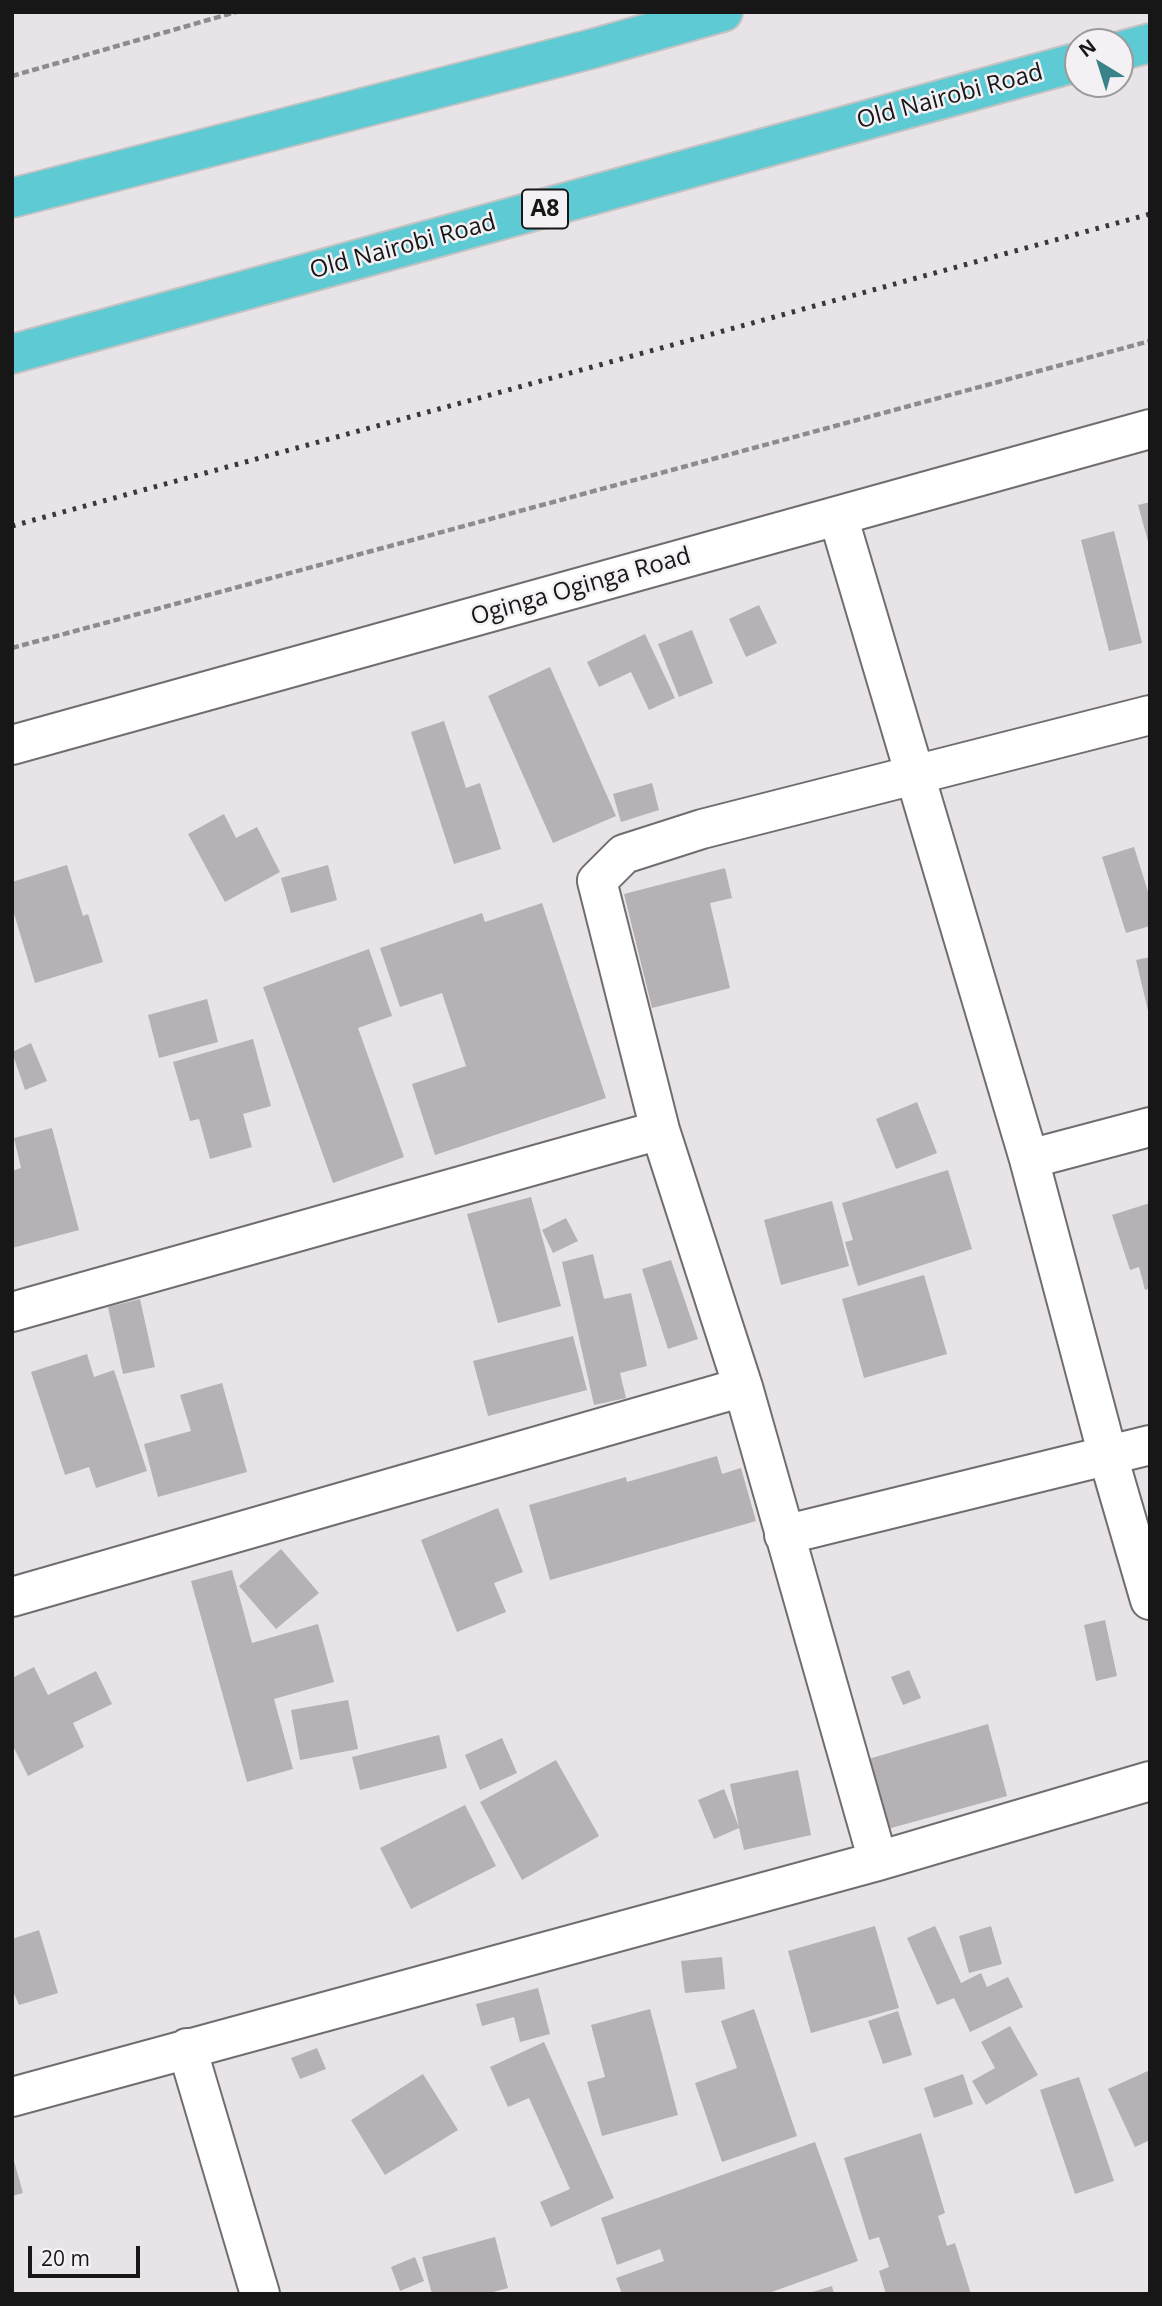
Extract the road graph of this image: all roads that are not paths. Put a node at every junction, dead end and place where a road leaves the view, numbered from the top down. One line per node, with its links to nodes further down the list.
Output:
1 (723, 12): 3 (highway)
2 (1064, 66): 4 (highway, Old Nairobi Road / A8)
3 (12, 198)
4 (12, 354)
5 (1150, 429): 6 (street, Oginga Oginga Road)
6 (838, 516): 8 (street, Oginga Oginga Road); 9 (street)
7 (1150, 715): 9 (street)
8 (12, 745)
9 (914, 776): 11 (street); 12 (street)
10 (1150, 1127): 12 (street)
11 (660, 1130): 13 (street); 14 (street)
12 (1029, 1159): 16 (street)
13 (12, 1312)
14 (743, 1387): 17 (street); 18 (street)
15 (1150, 1445): 16 (street)
16 (1108, 1456): 17 (street); 19 (street)
17 (784, 1535): 21 (street)
18 (12, 1597)
19 (1150, 1600)
20 (1150, 1782): 21 (street)
21 (878, 1861): 22 (street)
22 (187, 2048): 23 (street); 24 (street)
23 (12, 2097)
24 (260, 2294)

